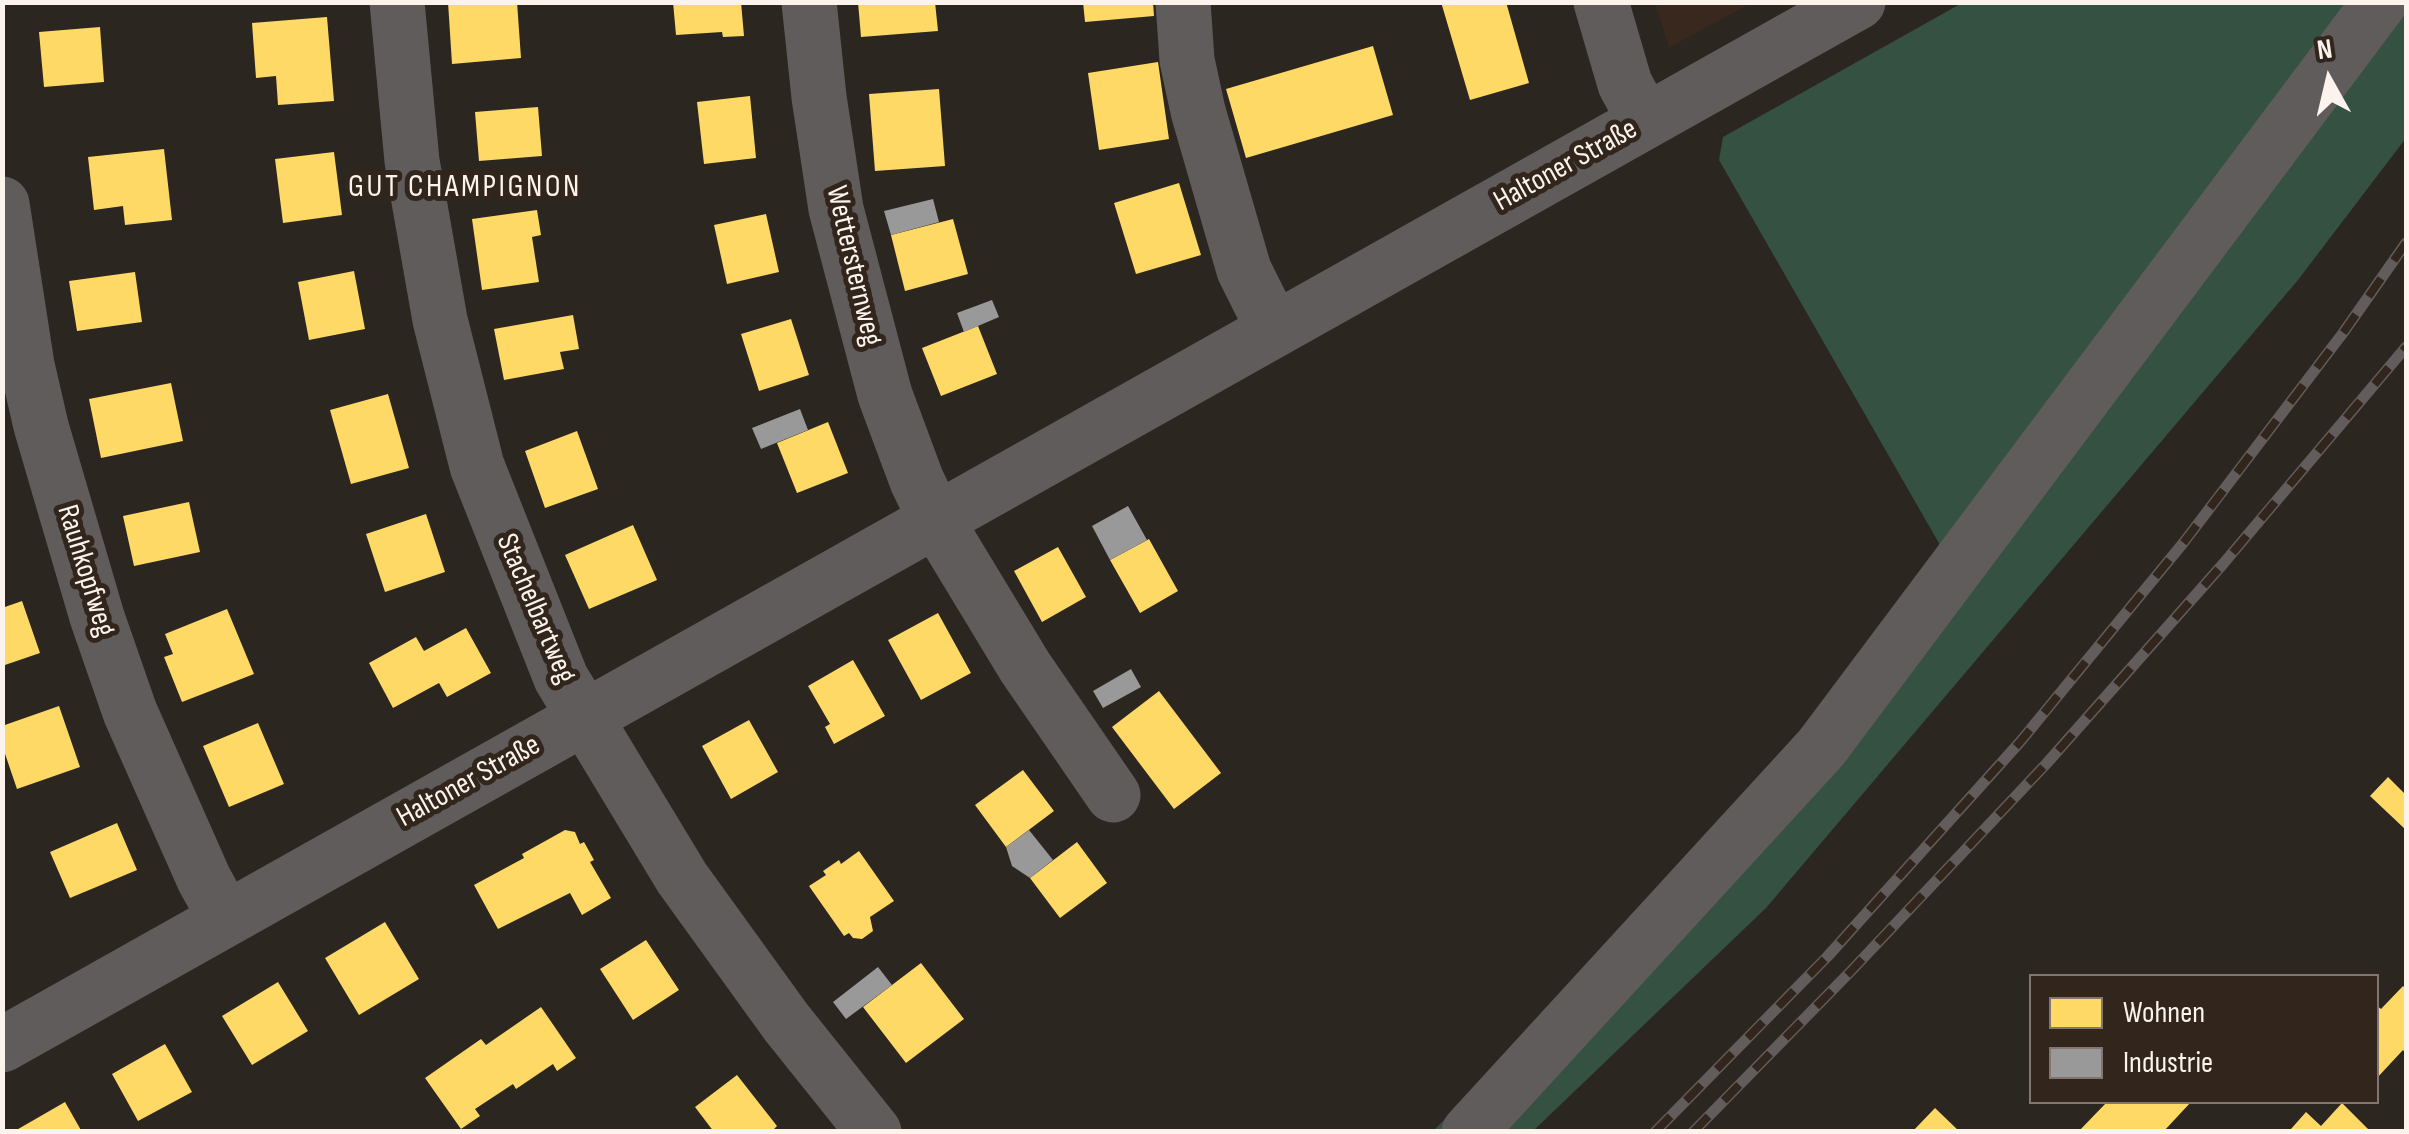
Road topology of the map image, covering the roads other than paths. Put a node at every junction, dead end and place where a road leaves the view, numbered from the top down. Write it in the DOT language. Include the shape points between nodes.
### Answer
graph roads {
  1 [pos="397,2"];
  2 [pos="809,2"];
  3 [pos="1183,2"];
  4 [pos="1601,2"];
  5 [pos="1858,2"];
  6 [pos="2380,2"];
  7 [pos="1645,121"];
  8 [pos="2,204"];
  9 [pos="1274,330"];
  10 [pos="936,520"];
  11 [pos="584,718"];
  12 [pos="1113,795"];
  13 [pos="226,919"];
  14 [pos="2,1045"];
  15 [pos="874,1132"];
  16 [pos="1469,1132"];
  1 -- 11 [label="street, Stachelbartweg" via="418,196 477,466 561,678"];
  2 -- 10 [label="street, Wettersternweg" via="836,209 862,319"];
  3 -- 9 [label="street" via="1198,111 1244,270"];
  4 -- 7 [label="street" via="1625,84"];
  5 -- 7 [label="street, Haltoner Straße"];
  6 -- 16 [label="street" via="1821,748"];
  7 -- 9 [label="street, Haltoner Straße"];
  8 -- 13 [label="street, Rauhkopfweg" via="41,426 97,616 130,712"];
  9 -- 10 [label="street, Haltoner Straße"];
  10 -- 11 [label="street, Haltoner Straße"];
  10 -- 12 [label="street" via="1024,667"];
  11 -- 13 [label="street, Haltoner Straße"];
  11 -- 15 [label="street, Stachelbartweg" via="682,878"];
  13 -- 14 [label="street, Haltoner Straße"];
}
